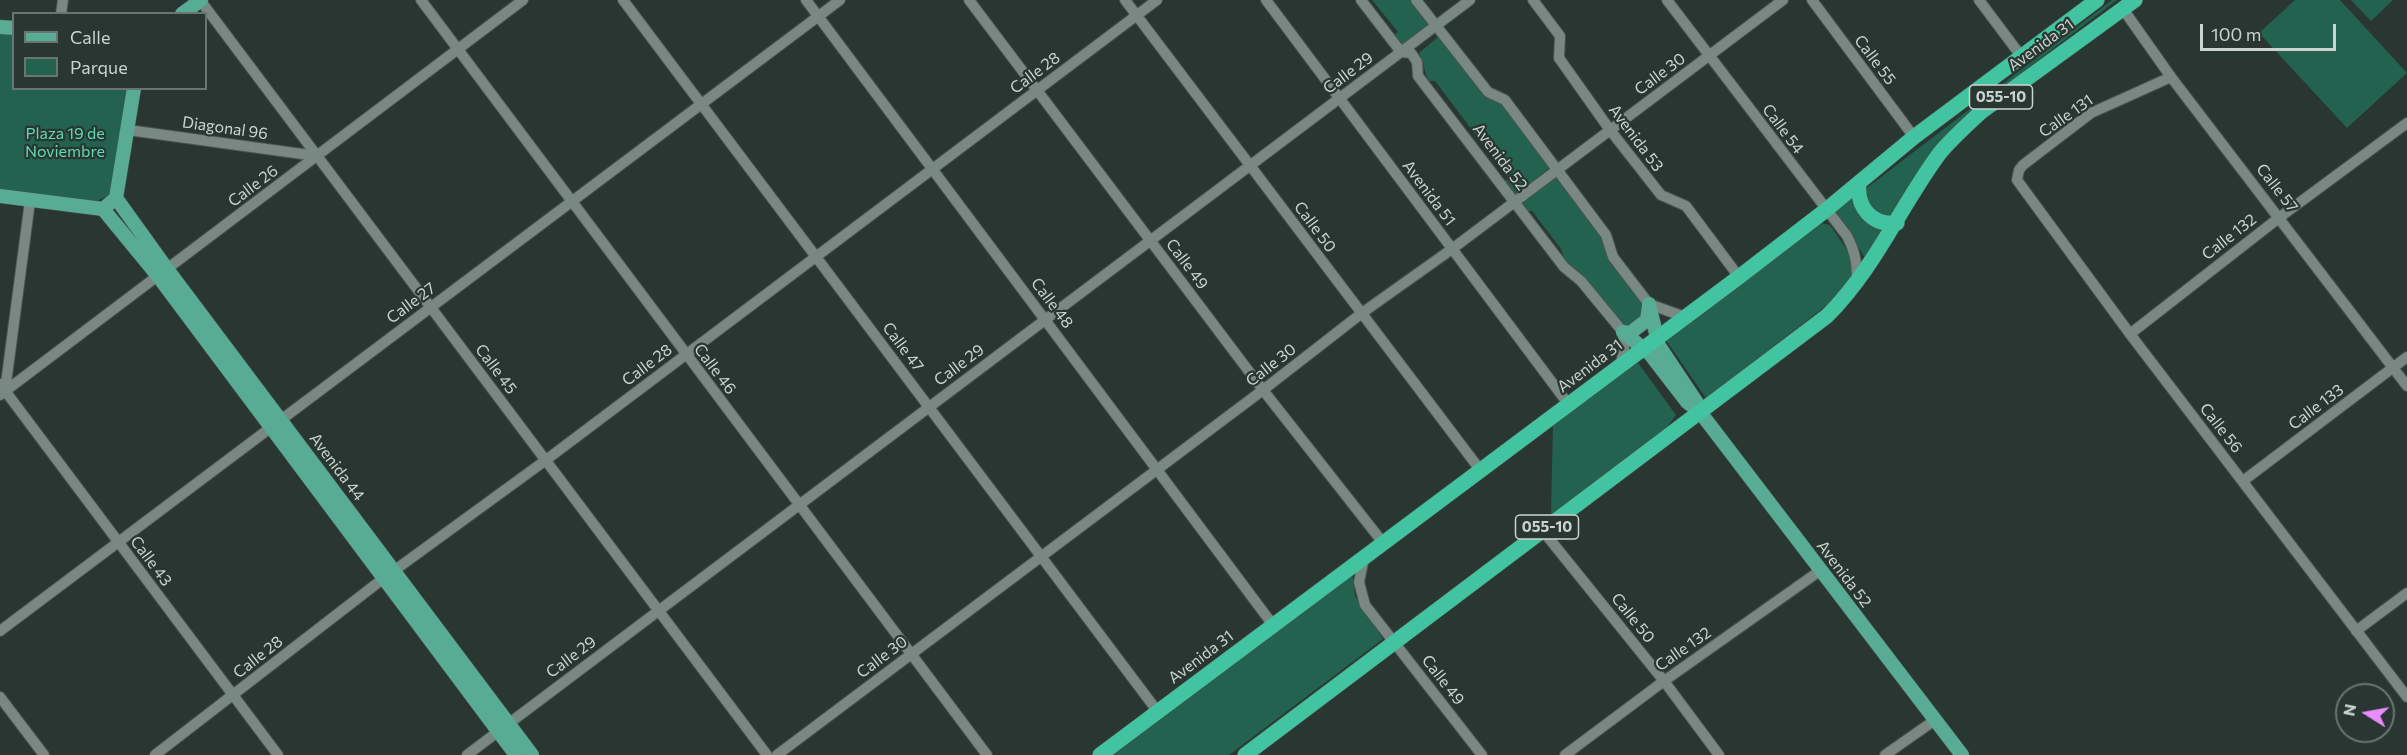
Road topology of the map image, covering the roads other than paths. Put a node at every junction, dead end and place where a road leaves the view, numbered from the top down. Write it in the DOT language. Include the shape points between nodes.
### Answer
graph roads {
  1 [pos="421,0"];
  2 [pos="523,0"];
  3 [pos="623,0"];
  4 [pos="806,0"];
  5 [pos="840,0"];
  6 [pos="969,0"];
  7 [pos="1125,0"];
  8 [pos="1157,0"];
  9 [pos="1266,0"];
  10 [pos="1361,0"];
  11 [pos="1416,0"];
  12 [pos="1470,0"];
  13 [pos="1533,0"];
  14 [pos="1667,0"];
  15 [pos="1783,0"];
  16 [pos="1812,0"];
  17 [pos="1979,0"];
  18 [pos="2097,0"];
  19 [pos="203,1"];
  20 [pos="2129,4"];
  21 [pos="185,12"];
  22 [pos="1137,15"];
  23 [pos="818,17"];
  24 [pos="1435,26"];
  25 [pos="458,50"];
  26 [pos="1401,52"];
  27 [pos="1709,56"];
  28 [pos="2021,56"];
  29 [pos="2171,77"];
  30 [pos="134,90"];
  31 [pos="1036,90"];
  32 [pos="1339,98"];
  33 [pos="701,104"];
  34 [pos="2407,123"];
  35 [pos="128,130"];
  36 [pos="1610,130"];
  37 [pos="1914,137"];
  38 [pos="317,156"];
  39 [pos="1249,165"];
  40 [pos="932,169"];
  41 [pos="1557,170"];
  42 [pos="2018,174"];
  43 [pos="1859,183"];
  44 [pos="0,196"];
  45 [pos="116,198"];
  46 [pos="30,201"];
  47 [pos="572,202"];
  48 [pos="1513,203"];
  49 [pos="103,209"];
  50 [pos="1826,210"];
  51 [pos="2280,217"];
  52 [pos="1897,223"];
  53 [pos="1150,240"];
  54 [pos="1452,249"];
  55 [pos="816,256"];
  56 [pos="162,273"];
  57 [pos="1739,277"];
  58 [pos="1857,283"];
  59 [pos="1649,304"];
  60 [pos="431,307"];
  61 [pos="1362,314"];
  62 [pos="1685,318"];
  63 [pos="1045,319"];
  64 [pos="1623,332"];
  65 [pos="2130,334"];
  66 [pos="1656,339"];
  67 [pos="1643,349"];
  68 [pos="686,355"];
  69 [pos="2407,357"];
  70 [pos="1620,367"];
  71 [pos="2393,368"];
  72 [pos="2407,386"];
  73 [pos="2,390"];
  74 [pos="1263,390"];
  75 [pos="1569,405"];
  76 [pos="929,406"];
  77 [pos="1700,412"];
  78 [pos="275,424"];
  79 [pos="546,460"];
  80 [pos="1157,470"];
  81 [pos="1481,471"];
  82 [pos="2243,481"];
  83 [pos="798,505"];
  84 [pos="1543,531"];
  85 [pos="118,542"];
  86 [pos="1384,544"];
  87 [pos="1042,556"];
  88 [pos="1364,558"];
  89 [pos="1821,570"];
  90 [pos="389,574"];
  91 [pos="2407,593"];
  92 [pos="658,610"];
  93 [pos="1274,625"];
  94 [pos="0,631"];
  95 [pos="2356,631"];
  96 [pos="1394,642"];
  97 [pos="910,655"];
  98 [pos="1664,681"];
  99 [pos="233,696"];
  100 [pos="0,697"];
  101 [pos="2407,697"];
  102 [pos="1158,712"];
  103 [pos="1935,720"];
  104 [pos="503,727"];
  105 [pos="44,755"];
  106 [pos="155,755"];
  107 [pos="278,755"];
  108 [pos="467,755"];
  109 [pos="516,755"];
  110 [pos="532,755"];
  111 [pos="767,755"];
  112 [pos="777,755"];
  113 [pos="987,755"];
  114 [pos="1100,755"];
  115 [pos="1245,755"];
  116 [pos="1482,755"];
  117 [pos="1565,755"];
  118 [pos="1719,755"];
  119 [pos="1885,755"];
  120 [pos="1962,755"];
  1 -- 25 [label="street, Calle 46"];
  2 -- 25 [label="street, Calle 26"];
  3 -- 33 [label="street, Calle 47"];
  4 -- 23 [label="street, Calle 48"];
  5 -- 23 [label="street, Calle 27"];
  6 -- 31 [label="street, Calle 49"];
  7 -- 22 [label="street, Calle 50"];
  8 -- 22 [label="street, Calle 28"];
  9 -- 32 [label="street, Avenida 51"];
  10 -- 26 [label="street, Avenida 52"];
  11 -- 24 [label="street, Avenida 52"];
  12 -- 24 [label="street, Calle 29"];
  13 -- 36 [label="street, Avenida 53" via="1560,36 1559,58"];
  14 -- 27 [label="street, Calle 54"];
  15 -- 27 [label="street, Calle 30"];
  16 -- 37 [label="street, Calle 55"];
  17 -- 28 [label="street"];
  18 -- 28 [label="highway, Avenida 31 / 055-10"];
  19 -- 21 [label="main road"];
  19 -- 38 [label="street, Calle 45"];
  20 -- 29 [label="street, Calle 57"];
  20 -- 52 [label="highway, Avenida 31 / 055-10" via="1981,112 1941,152"];
  22 -- 31 [label="street, Calle 28"];
  22 -- 39 [label="street, Calle 50"];
  23 -- 33 [label="street, Calle 27"];
  23 -- 40 [label="street, Calle 48"];
  24 -- 26 [label="street, Calle 29"];
  24 -- 41 [label="street, Avenida 52" via="1488,92 1504,100"];
  25 -- 38 [label="street, Calle 26"];
  25 -- 47 [label="street, Calle 46"];
  26 -- 32 [label="street, Calle 29"];
  26 -- 48 [label="street, Avenida 52" via="1411,53 1417,62 1418,76"];
  27 -- 36 [label="street, Calle 30"];
  27 -- 50 [label="street, Calle 54"];
  28 -- 37 [label="highway, Avenida 31 / 055-10"];
  29 -- 42 [label="street, Calle 131" via="2091,113 2023,165"];
  29 -- 51 [label="street, Calle 57"];
  30 -- 35 [label="main road"];
  31 -- 40 [label="street, Calle 28"];
  31 -- 53 [label="street, Calle 49"];
  32 -- 39 [label="street, Calle 29"];
  32 -- 54 [label="street, Avenida 51"];
  33 -- 47 [label="street, Calle 27"];
  33 -- 55 [label="street, Calle 47"];
  34 -- 51 [label="street, Calle 132"];
  35 -- 38 [label="street, Diagonal 96"];
  35 -- 45 [label="main road"];
  36 -- 41 [label="street, Calle 30"];
  36 -- 57 [label="street, Avenida 53" via="1661,195 1686,206"];
  37 -- 43 [label="highway, Avenida 31 / 055-10"];
  38 -- 56 [label="street, Calle 26"];
  38 -- 60 [label="street, Calle 45"];
  39 -- 53 [label="street, Calle 29"];
  39 -- 61 [label="street, Calle 50"];
  40 -- 55 [label="street, Calle 28"];
  40 -- 63 [label="street, Calle 48"];
  41 -- 48 [label="street, Calle 30"];
  41 -- 59 [label="street, Avenida 52" via="1606,235 1613,257"];
  42 -- 65 [label="street, Calle 56" via="2020,187"];
  43 -- 50 [label="highway, Avenida 31 / 055-10"];
  43 -- 52 [label="highway" via="1859,200 1868,215 1882,222"];
  44 -- 46 [label="main road"];
  45 -- 49 [label="main road"];
  45 -- 56 [label="main road, Avenida 44"];
  46 -- 49 [label="main road"];
  46 -- 73 [label="street"];
  47 -- 60 [label="street, Calle 27"];
  47 -- 68 [label="street, Calle 46"];
  48 -- 54 [label="street, Calle 30"];
  48 -- 64 [label="street, Avenida 52"];
  49 -- 56 [label="main road, Avenida 44"];
  50 -- 57 [label="highway, Avenida 31 / 055-10"];
  50 -- 58 [label="street, Calle 54" via="1854,249"];
  51 -- 65 [label="street, Calle 132"];
  51 -- 71 [label="street, Calle 57"];
  52 -- 58 [label="highway, Avenida 31 / 055-10"];
  53 -- 63 [label="street, Calle 29"];
  53 -- 74 [label="street, Calle 49"];
  54 -- 61 [label="street, Calle 30"];
  54 -- 75 [label="street, Avenida 51"];
  55 -- 68 [label="street, Calle 28"];
  55 -- 76 [label="street, Calle 47"];
  56 -- 73 [label="street, Calle 26"];
  56 -- 78 [label="main road, Avenida 44"];
  57 -- 62 [label="highway, Avenida 31 / 055-10"];
  58 -- 77 [label="highway, Avenida 31 / 055-10" via="1827,316"];
  59 -- 62 [label="street"];
  59 -- 64 [label="main road" via="1647,320 1630,333"];
  59 -- 66 [label="main road, Avenida 52"];
  60 -- 78 [label="street, Calle 27"];
  60 -- 79 [label="street, Calle 45"];
  61 -- 74 [label="street, Calle 30"];
  61 -- 81 [label="street, Calle 50"];
  62 -- 66 [label="highway, Avenida 31 / 055-10"];
  63 -- 76 [label="street, Calle 29"];
  63 -- 80 [label="street, Calle 48"];
  64 -- 67 [label="main road, Avenida 52"];
  64 -- 70 [label="street"];
  65 -- 82 [label="street, Calle 56"];
  66 -- 67 [label="highway, Avenida 31 / 055-10"];
  66 -- 77 [label="main road, Avenida 52" via="1695,397"];
  67 -- 70 [label="highway, Avenida 31 / 055-10"];
  67 -- 77 [label="main road, Avenida 52"];
  68 -- 79 [label="street, Calle 28"];
  68 -- 83 [label="street, Calle 46"];
  69 -- 71 [label="street, Calle 133"];
  70 -- 75 [label="highway, Avenida 31 / 055-10"];
  71 -- 72 [label="street, Calle 57"];
  71 -- 82 [label="street, Calle 133"];
  73 -- 85 [label="street, Calle 43"];
  74 -- 80 [label="street, Calle 30"];
  74 -- 86 [label="street, Calle 49"];
  75 -- 81 [label="highway, Avenida 31 / 055-10"];
  76 -- 83 [label="street, Calle 29"];
  76 -- 87 [label="street, Calle 47"];
  77 -- 84 [label="highway, Avenida 31 / 055-10"];
  77 -- 89 [label="main road, Avenida 52"];
  78 -- 85 [label="street, Calle 27"];
  78 -- 90 [label="main road, Avenida 44"];
  79 -- 90 [label="street, Calle 28"];
  79 -- 92 [label="street, Calle 45"];
  80 -- 87 [label="street, Calle 30"];
  80 -- 93 [label="street, Calle 48"];
  81 -- 86 [label="highway, Avenida 31 / 055-10"];
  82 -- 95 [label="street, Calle 56"];
  83 -- 92 [label="street, Calle 29"];
  83 -- 97 [label="street, Calle 46"];
  84 -- 96 [label="highway, Avenida 31 / 055-10"];
  84 -- 98 [label="street, Calle 50"];
  85 -- 94 [label="street, Calle 27"];
  85 -- 99 [label="street, Calle 43"];
  86 -- 88 [label="highway, Avenida 31 / 055-10"];
  87 -- 97 [label="street, Calle 30"];
  87 -- 102 [label="street, Calle 47"];
  88 -- 93 [label="highway, Avenida 31 / 055-10"];
  88 -- 96 [label="street, Calle 49" via="1359,582 1365,605"];
  89 -- 98 [label="street, Calle 132"];
  89 -- 103 [label="main road, Avenida 52"];
  90 -- 99 [label="street, Calle 28"];
  90 -- 104 [label="main road, Avenida 44"];
  91 -- 95 [label="street"];
  92 -- 104 [label="street, Calle 29"];
  92 -- 111 [label="street, Calle 45"];
  93 -- 102 [label="highway, Avenida 31 / 055-10"];
  95 -- 101 [label="street, Calle 56"];
  96 -- 115 [label="highway, Avenida 31 / 055-10"];
  96 -- 116 [label="street, Calle 49"];
  97 -- 112 [label="street, Calle 30"];
  97 -- 113 [label="street, Calle 46"];
  98 -- 117 [label="street, Calle 132"];
  98 -- 118 [label="street, Calle 50"];
  99 -- 106 [label="street, Calle 28"];
  99 -- 107 [label="street, Calle 43"];
  100 -- 105 [label="street"];
  102 -- 114 [label="highway, Avenida 31 / 055-10"];
  103 -- 119 [label="street"];
  103 -- 120 [label="main road, Avenida 52"];
  104 -- 108 [label="street, Calle 29"];
  104 -- 109 [label="main road, Avenida 44"];
  104 -- 110 [label="main road, Avenida 44"];
}
